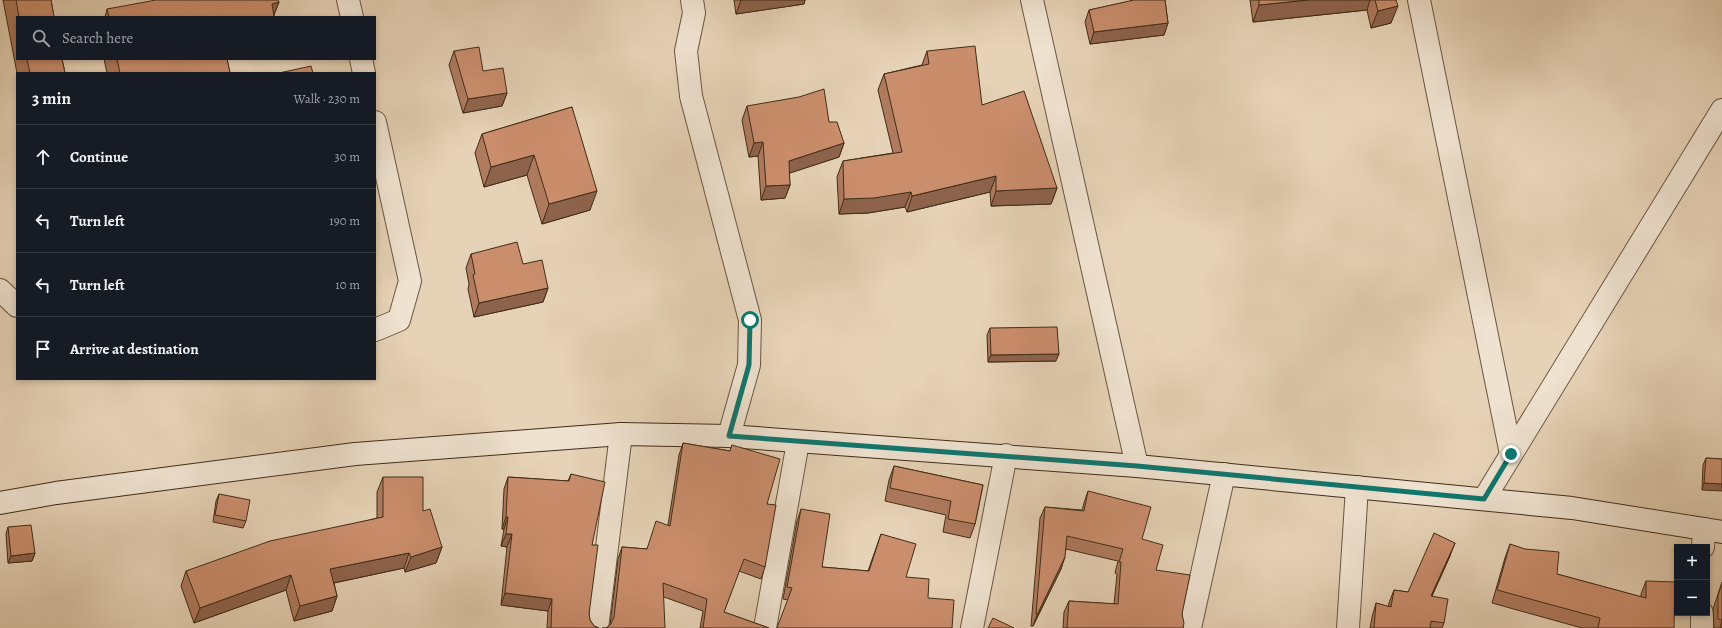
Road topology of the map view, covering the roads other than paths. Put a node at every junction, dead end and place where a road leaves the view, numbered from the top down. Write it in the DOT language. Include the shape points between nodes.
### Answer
graph roads {
  1 [pos="348,0"];
  2 [pos="1032,0"];
  3 [pos="1418,0"];
  4 [pos="698,4"];
  5 [pos="352,16"];
  6 [pos="361,60"];
  7 [pos="364,72"];
  8 [pos="1722,110"];
  9 [pos="376,127"];
  10 [pos="0,290"];
  11 [pos="16,305"];
  12 [pos="376,330"];
  13 [pos="621,434"];
  14 [pos="729,436"];
  15 [pos="798,442"];
  16 [pos="1511,454"];
  17 [pos="1006,456"];
  18 [pos="1137,466"];
  19 [pos="1224,474"];
  20 [pos="1357,487"];
  21 [pos="1484,499"];
  22 [pos="0,504"];
  23 [pos="1710,536"];
  24 [pos="1702,616"];
  25 [pos="597,628"];
  26 [pos="765,628"];
  27 [pos="972,628"];
  28 [pos="1190,628"];
  29 [pos="1348,628"];
  30 [pos="1702,628"];
  1 -- 5 [label="street"];
  2 -- 18 [label="street"];
  3 -- 16 [label="street"];
  4 -- 14 [label="street" via="686,51 691,96 750,320 749,365"];
  6 -- 7 [label="street"];
  8 -- 16 [label="street"];
  9 -- 12 [label="street" via="410,281 399,320"];
  10 -- 11 [label="street"];
  13 -- 14 [label="street"];
  13 -- 22 [label="street" via="355,454 56,493"];
  13 -- 25 [label="street"];
  14 -- 15 [label="street"];
  15 -- 17 [label="street"];
  15 -- 26 [label="street"];
  16 -- 21 [label="street"];
  17 -- 18 [label="street"];
  17 -- 27 [label="street"];
  18 -- 19 [label="street"];
  19 -- 20 [label="street"];
  19 -- 28 [label="street"];
  20 -- 21 [label="street"];
  20 -- 29 [label="street"];
  21 -- 23 [label="street" via="1572,508"];
  24 -- 30 [label="street"];
}
